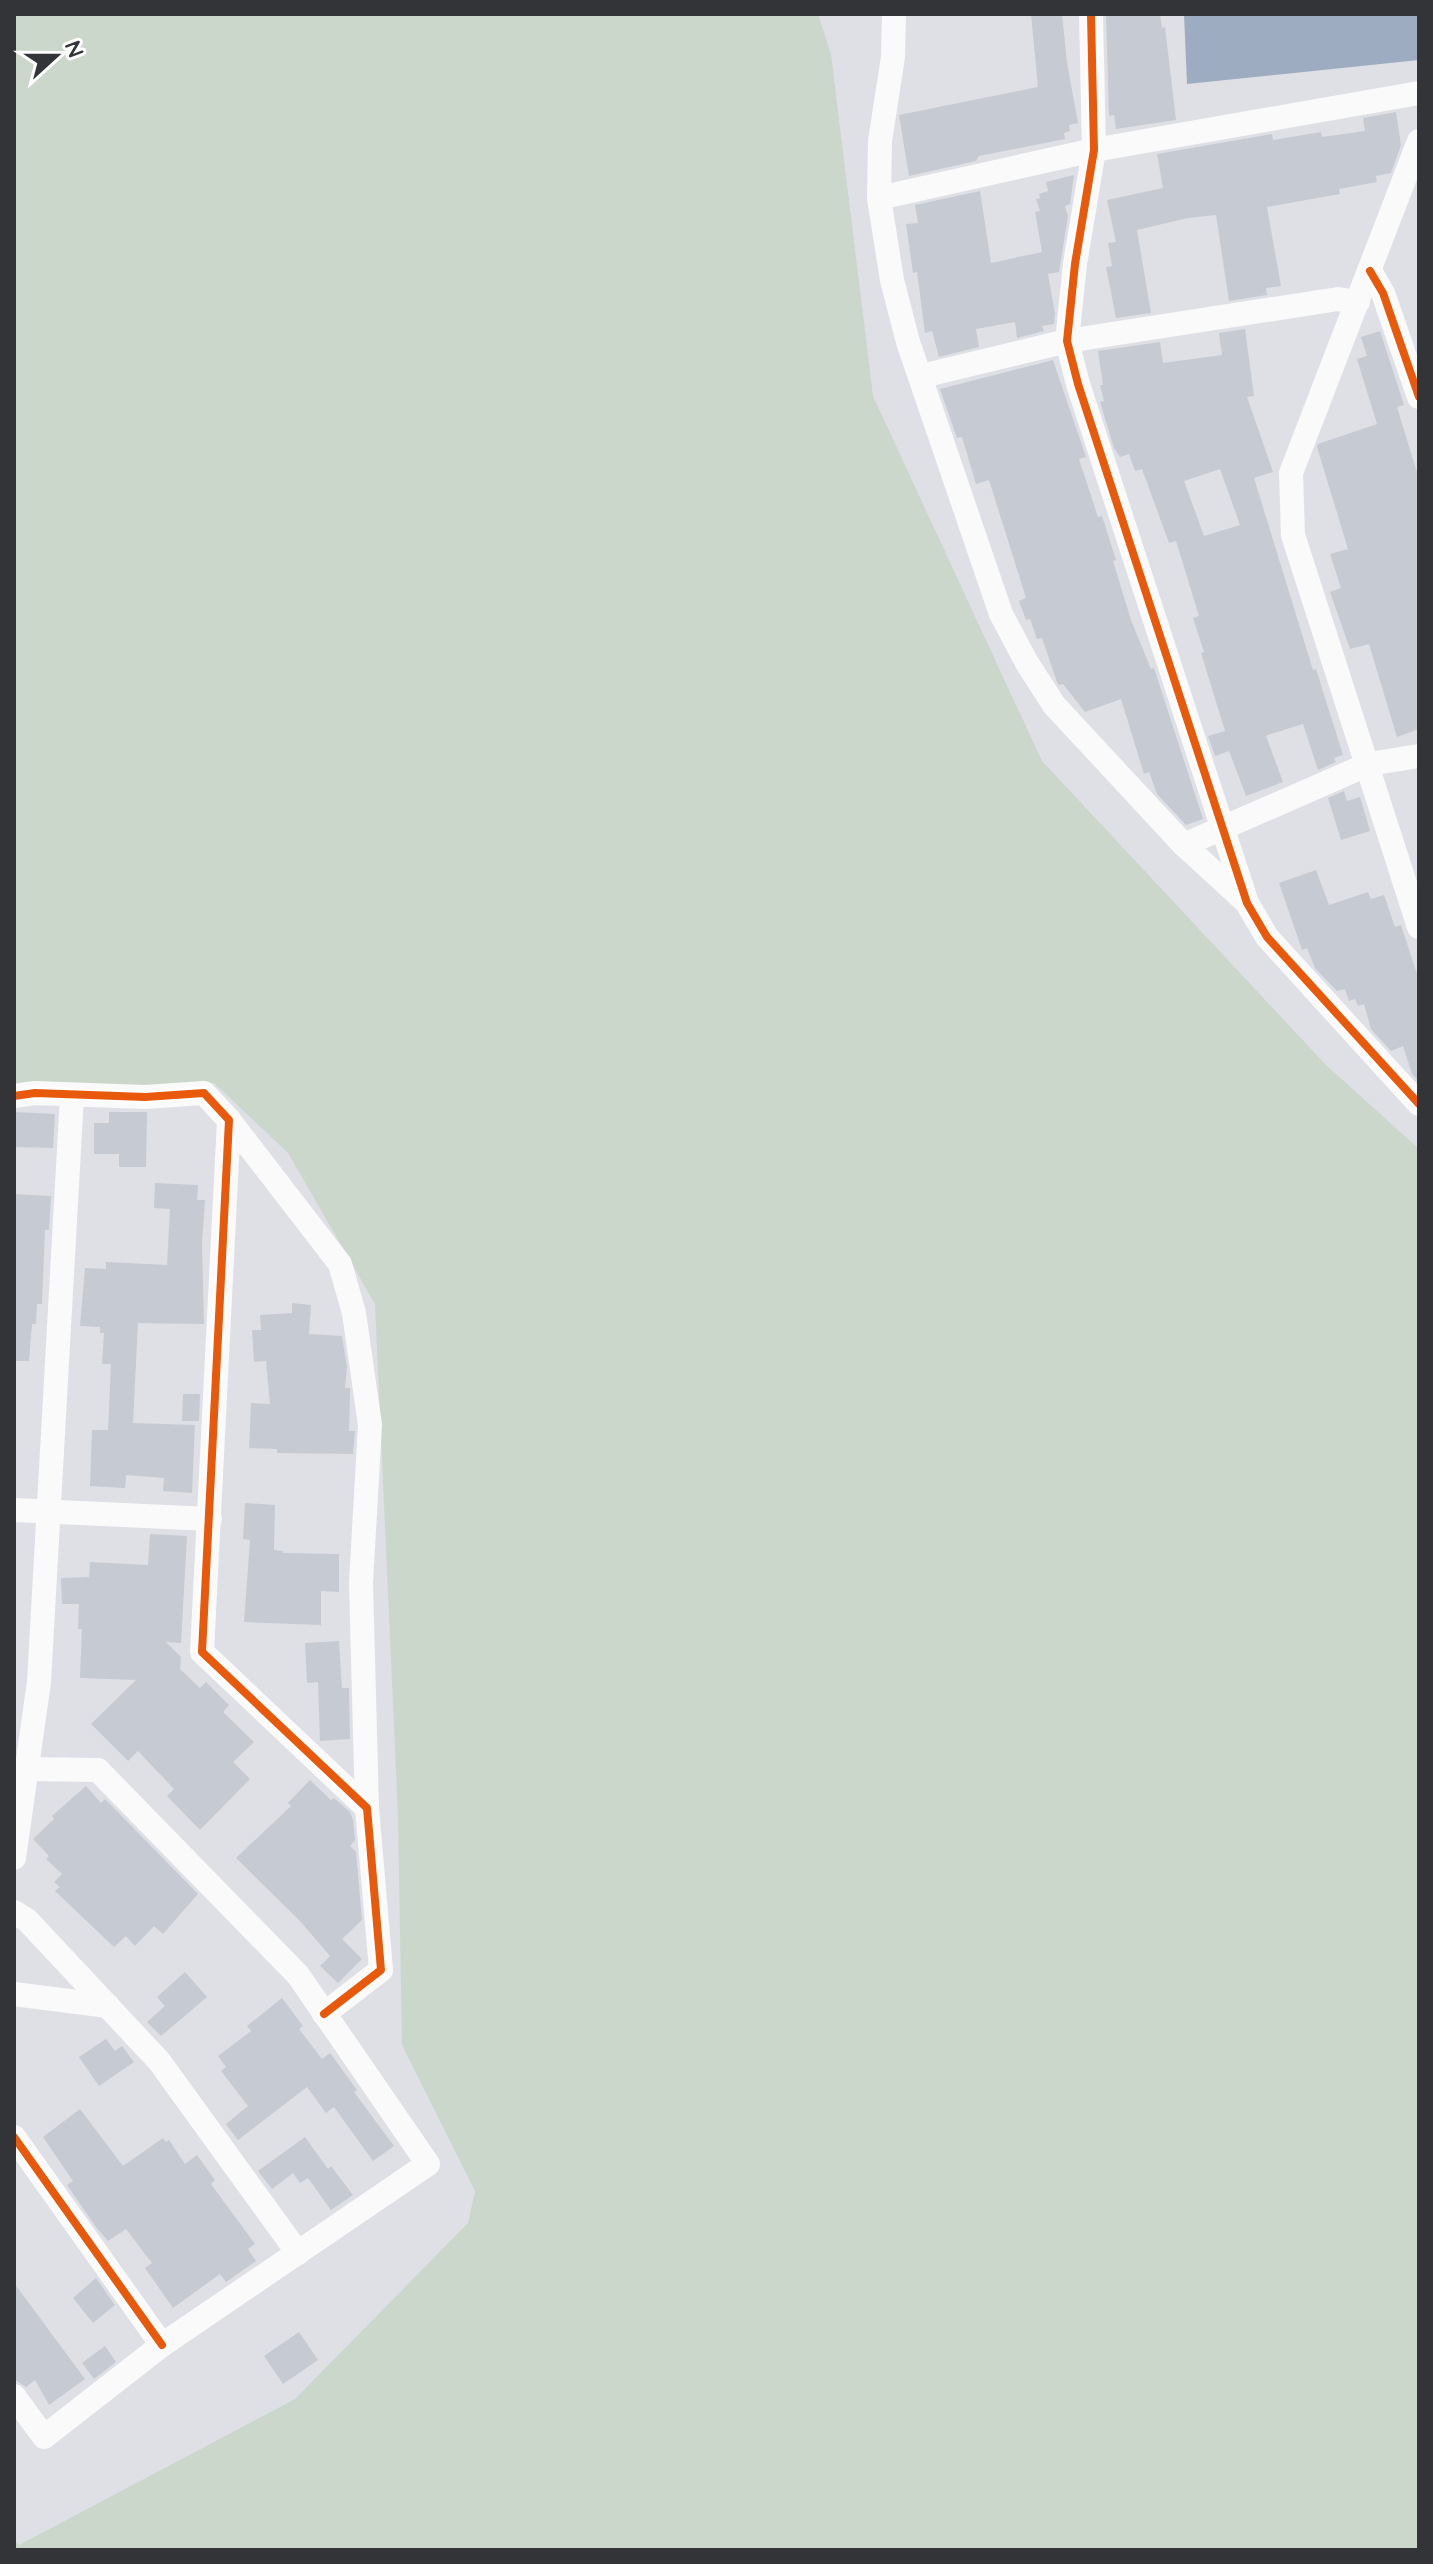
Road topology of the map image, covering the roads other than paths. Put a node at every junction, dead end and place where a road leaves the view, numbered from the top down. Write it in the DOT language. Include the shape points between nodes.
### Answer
graph roads {
  1 [pos="894,14"];
  2 [pos="1091,14"];
  3 [pos="1419,93"];
  4 [pos="1419,141"];
  5 [pos="1094,150"];
  6 [pos="879,198"];
  7 [pos="1370,271"];
  8 [pos="1358,302"];
  9 [pos="1067,341"];
  10 [pos="922,376"];
  11 [pos="1418,389"];
  12 [pos="1419,756"];
  13 [pos="1369,764"];
  14 [pos="1222,829"];
  15 [pos="1184,845"];
  16 [pos="1247,903"];
  17 [pos="1419,927"];
  18 [pos="14,1096"];
  19 [pos="72,1096"];
  20 [pos="1419,1104"];
  21 [pos="229,1120"];
  22 [pos="14,1510"];
  23 [pos="51,1510"];
  24 [pos="210,1519"];
  25 [pos="26,1769"];
  26 [pos="367,1808"];
  27 [pos="14,1858"];
  28 [pos="14,1912"];
  29 [pos="14,1994"];
  30 [pos="108,2006"];
  31 [pos="324,2014"];
  32 [pos="14,2137"];
  33 [pos="298,2253"];
  34 [pos="162,2345"];
  35 [pos="14,2396"];
  1 -- 6 [label="street"];
  2 -- 5 [label="street"];
  3 -- 5 [label="street"];
  4 -- 7 [label="street"];
  5 -- 6 [label="street"];
  5 -- 9 [label="street"];
  6 -- 10 [label="street" via="892,280"];
  7 -- 8 [label="street"];
  7 -- 11 [label="street"];
  8 -- 9 [label="street" via="1338,299"];
  8 -- 13 [label="street" via="1291,473 1293,535"];
  9 -- 10 [label="street"];
  9 -- 14 [label="street"];
  10 -- 15 [label="street" via="1001,614 1027,663 1054,705"];
  12 -- 13 [label="street"];
  13 -- 14 [label="street"];
  13 -- 17 [label="street"];
  14 -- 15 [label="street"];
  14 -- 16 [label="street"];
  15 -- 16 [label="street"];
  16 -- 20 [label="street" via="1267,937"];
  18 -- 19 [label="street"];
  19 -- 21 [label="street" via="204,1093"];
  19 -- 23 [label="street"];
  21 -- 24 [label="street"];
  21 -- 26 [label="street" via="340,1264 354,1313 370,1425 361,1583"];
  22 -- 23 [label="street"];
  23 -- 24 [label="street"];
  23 -- 25 [label="street" via="39,1682"];
  24 -- 26 [label="street" via="202,1652"];
  25 -- 27 [label="street"];
  25 -- 31 [label="street" via="98,1770 298,1975"];
  26 -- 31 [label="street" via="381,1970"];
  28 -- 30 [label="street"];
  29 -- 30 [label="street"];
  30 -- 33 [label="street" via="159,2061"];
  31 -- 33 [label="street" via="428,2164"];
  32 -- 34 [label="street"];
  33 -- 34 [label="street"];
  34 -- 35 [label="street" via="44,2437"];
}
